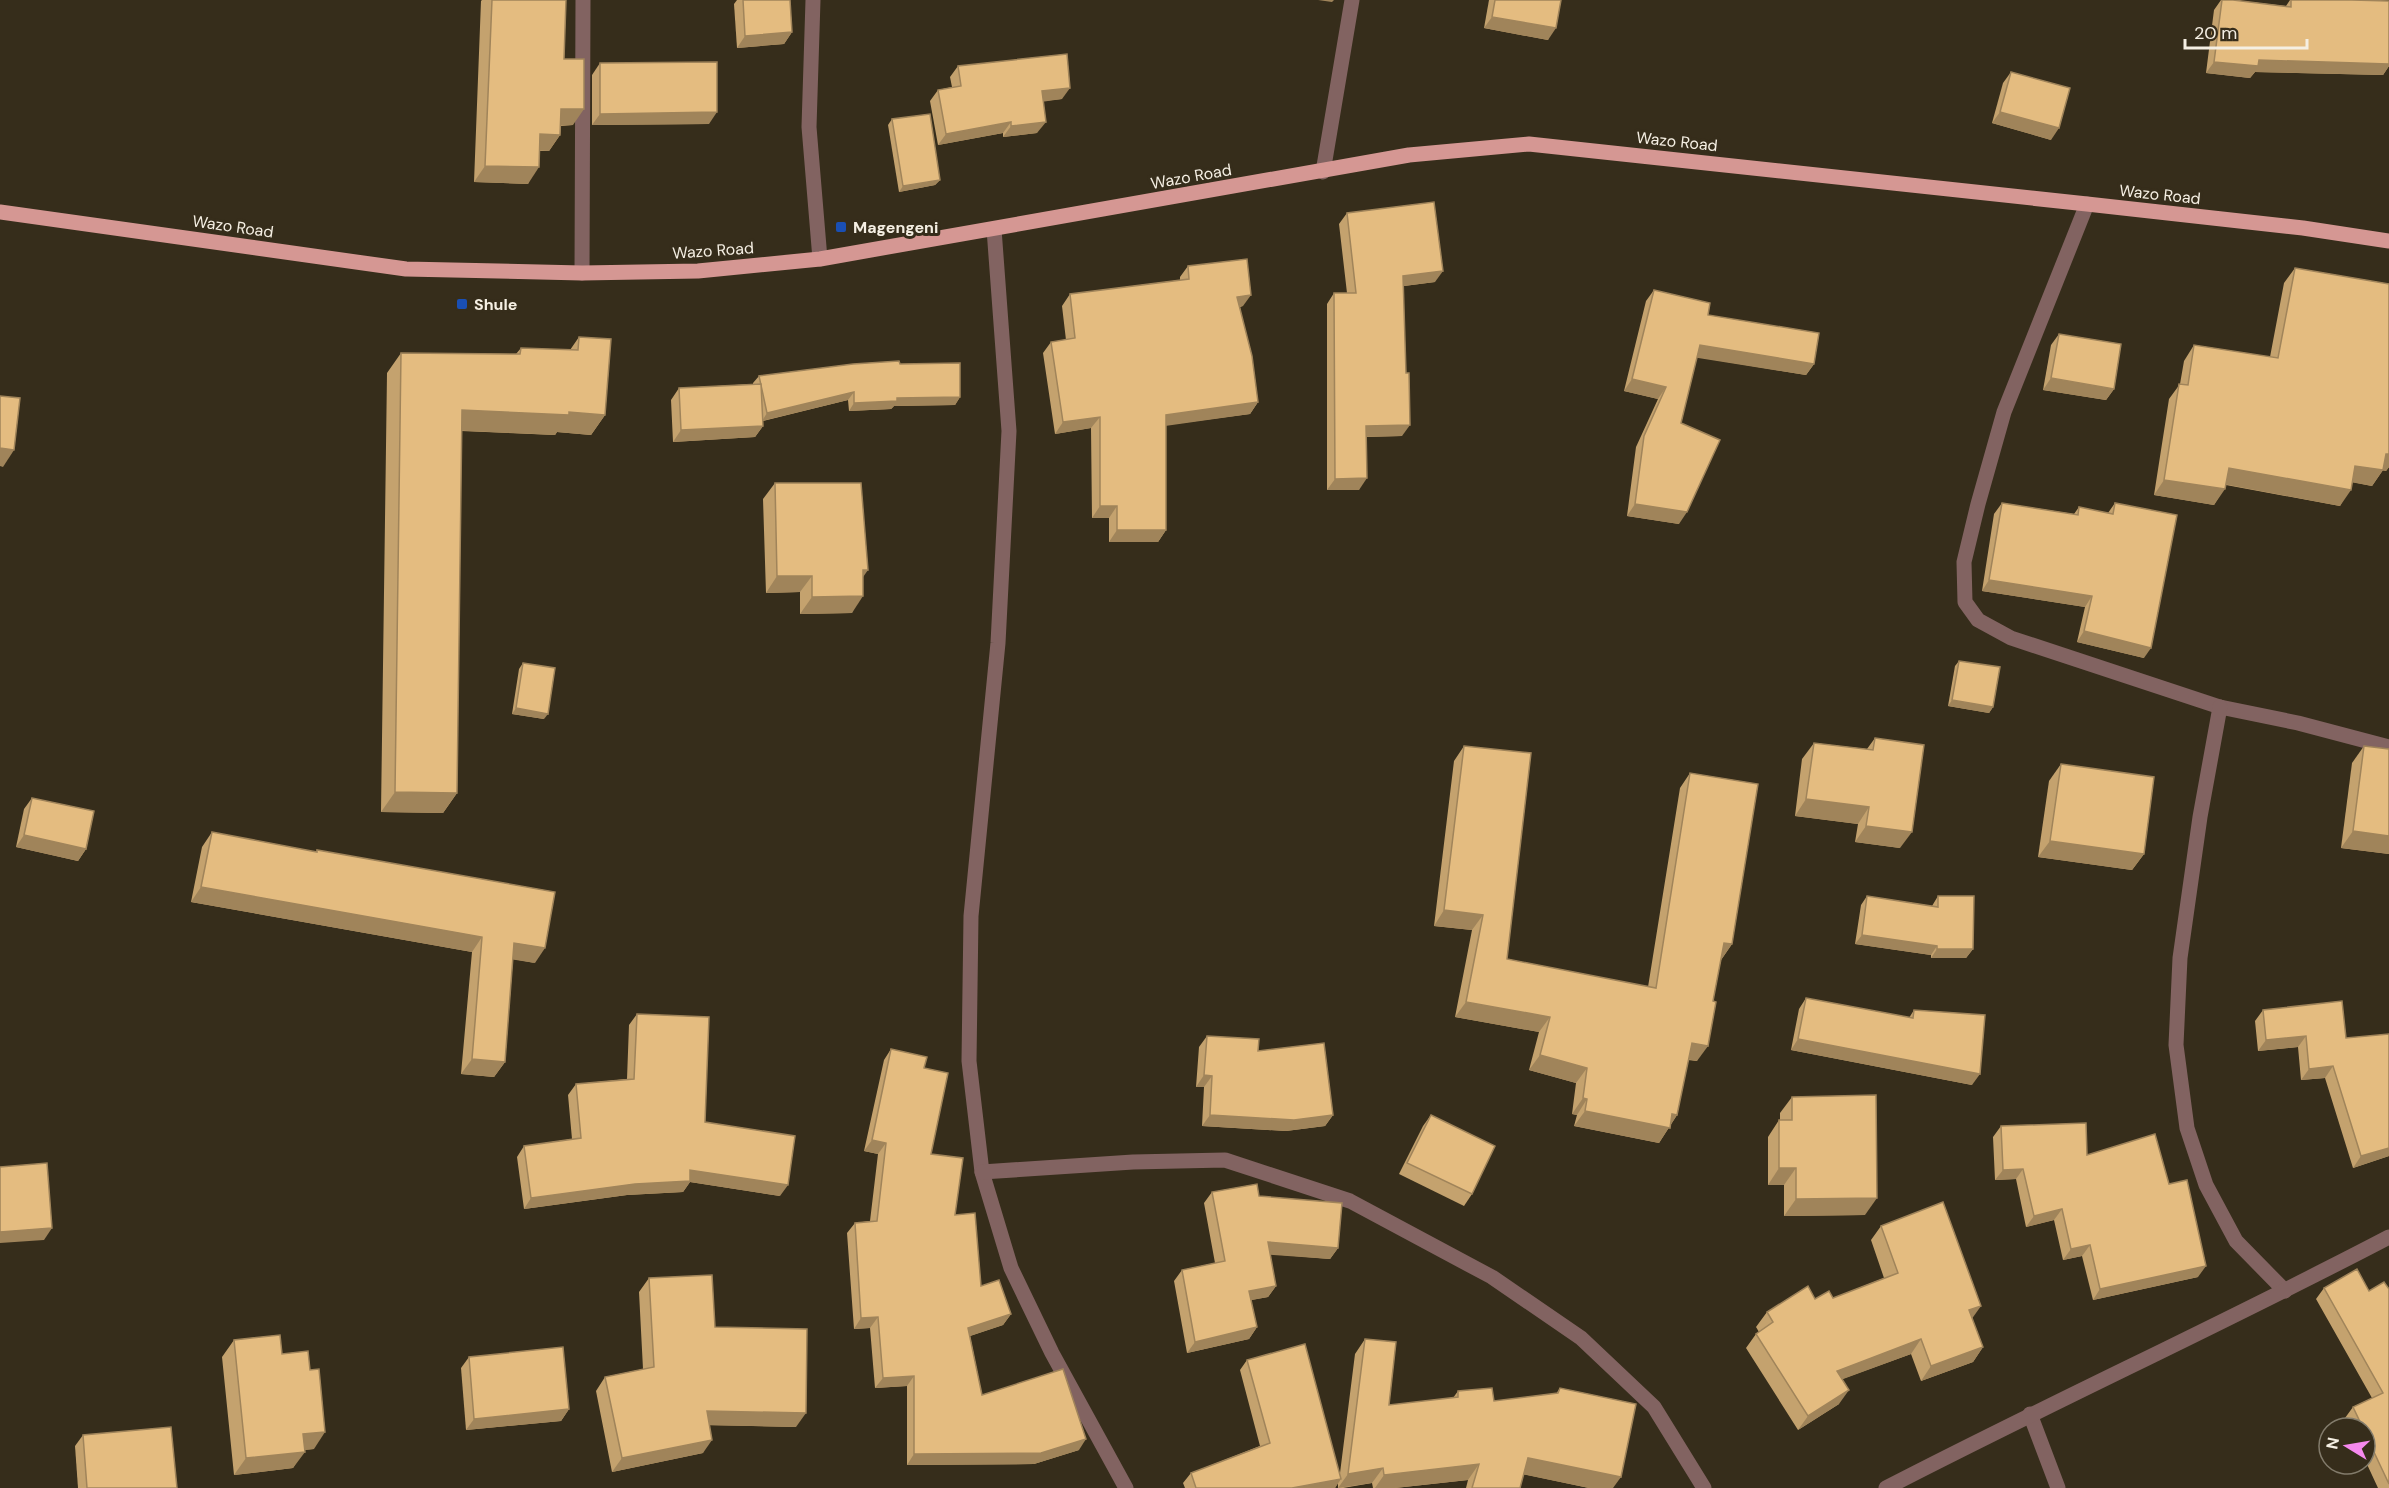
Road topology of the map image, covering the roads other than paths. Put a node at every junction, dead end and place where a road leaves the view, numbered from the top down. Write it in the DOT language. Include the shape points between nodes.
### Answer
graph roads {
  1 [pos="583,0"];
  2 [pos="813,0"];
  3 [pos="1352,0"];
  4 [pos="1323,172"];
  5 [pos="2087,204"];
  6 [pos="0,212"];
  7 [pos="994,229"];
  8 [pos="2389,241"];
  9 [pos="820,260"];
  10 [pos="582,273"];
  11 [pos="2220,707"];
  12 [pos="2389,747"];
  13 [pos="982,1172"];
  14 [pos="2389,1237"];
  15 [pos="2285,1291"];
  16 [pos="2030,1414"];
  17 [pos="1126,1488"];
  18 [pos="1704,1488"];
  19 [pos="1886,1488"];
  20 [pos="2058,1488"];
  1 -- 10 [label="street"];
  2 -- 9 [label="street" via="809,127"];
  3 -- 4 [label="street"];
  4 -- 5 [label="main road, Wazo Road" via="1409,155 1528,144"];
  4 -- 7 [label="main road, Wazo Road"];
  5 -- 8 [label="main road, Wazo Road"];
  5 -- 11 [label="street" via="2004,412 1964,562 1965,602 1978,620 2011,638"];
  6 -- 10 [label="main road, Wazo Road" via="406,269"];
  7 -- 9 [label="main road, Wazo Road"];
  7 -- 13 [label="street" via="1009,431 998,643 971,916 969,1061"];
  9 -- 10 [label="main road, Wazo Road" via="698,271"];
  11 -- 12 [label="street"];
  11 -- 15 [label="street" via="2180,958 2176,1045 2187,1128 2206,1185 2236,1241"];
  13 -- 17 [label="street" via="1011,1268 1052,1353"];
  13 -- 18 [label="street" via="1133,1162 1225,1161 1350,1201 1492,1277 1581,1338 1654,1407"];
  14 -- 15 [label="street"];
  15 -- 16 [label="street"];
  16 -- 19 [label="street"];
  16 -- 20 [label="street"];
}
